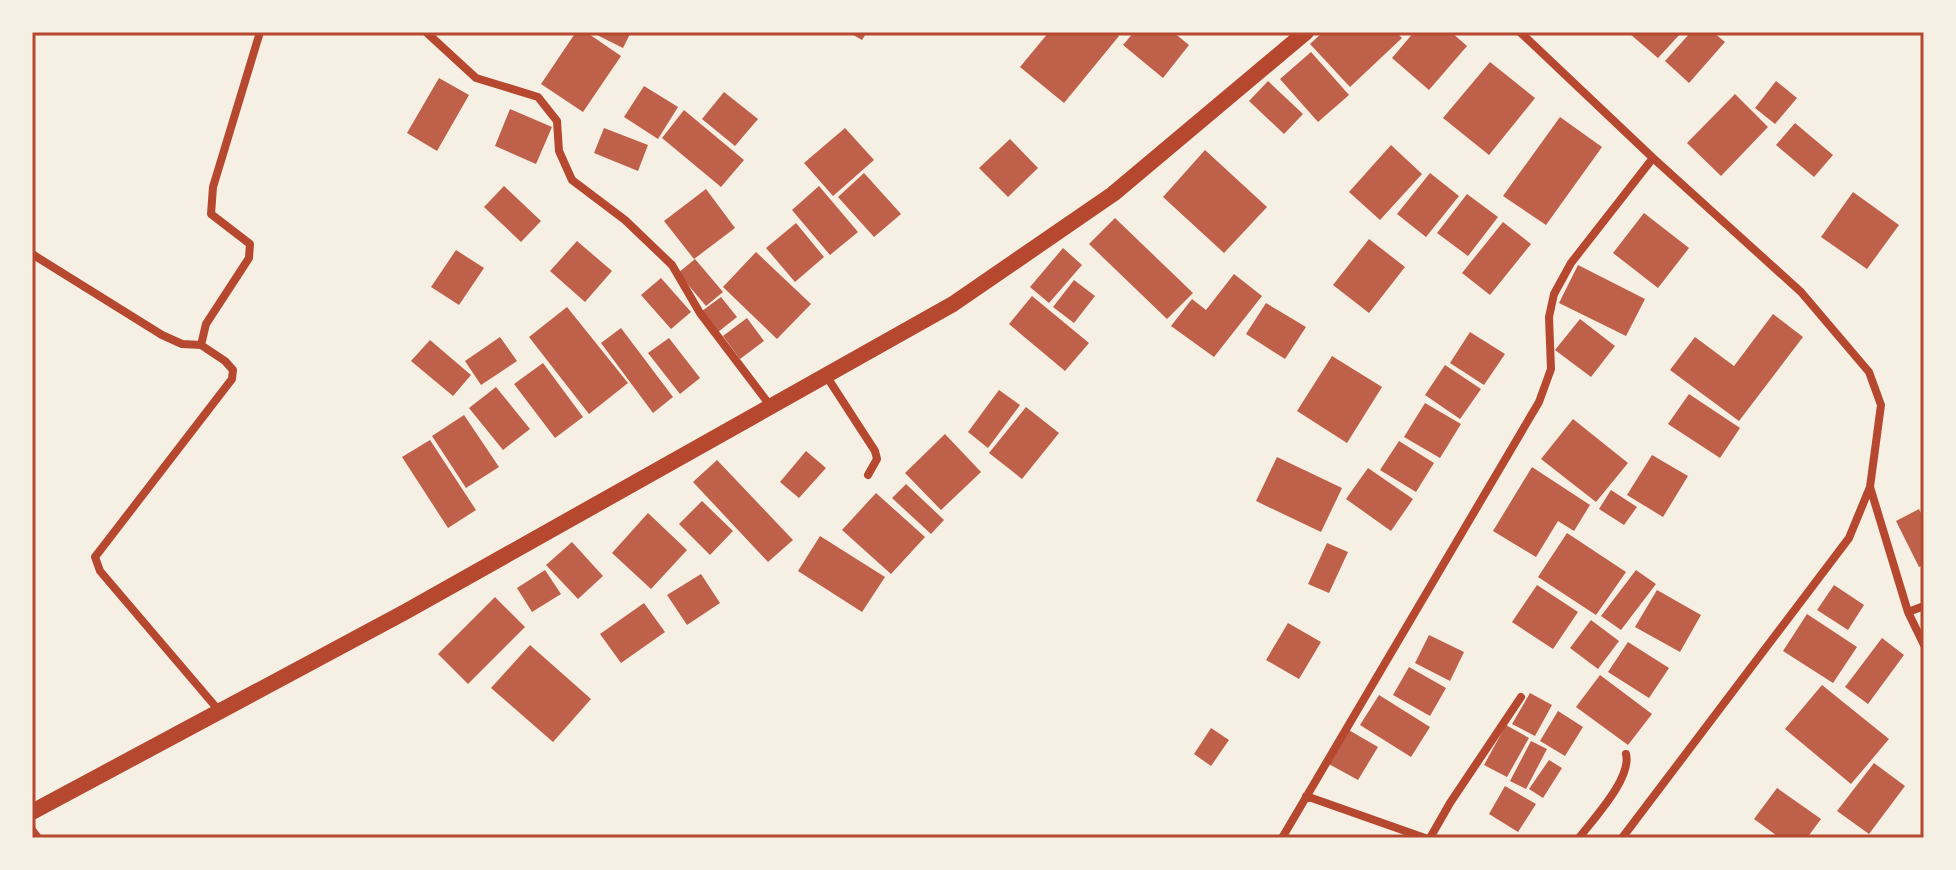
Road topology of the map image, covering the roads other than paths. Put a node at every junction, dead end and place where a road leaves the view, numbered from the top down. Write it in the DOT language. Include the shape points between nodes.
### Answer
graph roads {
  1 [pos="260,32"];
  2 [pos="426,32"];
  3 [pos="1306,32"];
  4 [pos="1520,32"];
  5 [pos="1653,158"];
  6 [pos="32,254"];
  7 [pos="201,345"];
  8 [pos="827,377"];
  9 [pos="772,408"];
  10 [pos="868,475"];
  11 [pos="1870,487"];
  12 [pos="1924,606"];
  13 [pos="1908,612"];
  14 [pos="1924,645"];
  15 [pos="1521,697"];
  16 [pos="221,713"];
  17 [pos="1626,754"];
  18 [pos="1306,796"];
  19 [pos="32,812"];
  20 [pos="32,830"];
  21 [pos="38,838"];
  22 [pos="1282,838"];
  23 [pos="1428,838"];
  24 [pos="1579,838"];
  25 [pos="1622,838"];
  1 -- 7 [label="street" via="211,202 211,214 250,244 249,258 206,324"];
  2 -- 9 [label="street" via="476,78 538,97 557,121 559,151 572,180 672,265 700,313"];
  3 -- 8 [label="main road" via="1113,194 953,304"];
  4 -- 5 [label="street"];
  5 -- 11 [label="street" via="1801,292 1869,372 1881,405"];
  5 -- 18 [label="street" via="1571,263 1554,294 1549,317 1551,369 1539,402"];
  6 -- 7 [label="street" via="162,335"];
  7 -- 16 [label="street" via="225,361 233,370 232,379 95,557 100,571"];
  8 -- 9 [label="main road"];
  8 -- 10 [label="street" via="875,451 877,459"];
  9 -- 16 [label="main road"];
  11 -- 13 [label="street"];
  11 -- 25 [label="street" via="1849,538"];
  12 -- 13 [label="street"];
  13 -- 14 [label="street"];
  15 -- 23 [label="street"];
  16 -- 19 [label="main road"];
  17 -- 24 [label="street" via="1627,769 1620,782"];
  18 -- 22 [label="street"];
  18 -- 23 [label="street"];
  20 -- 21 [label="street"];
}
